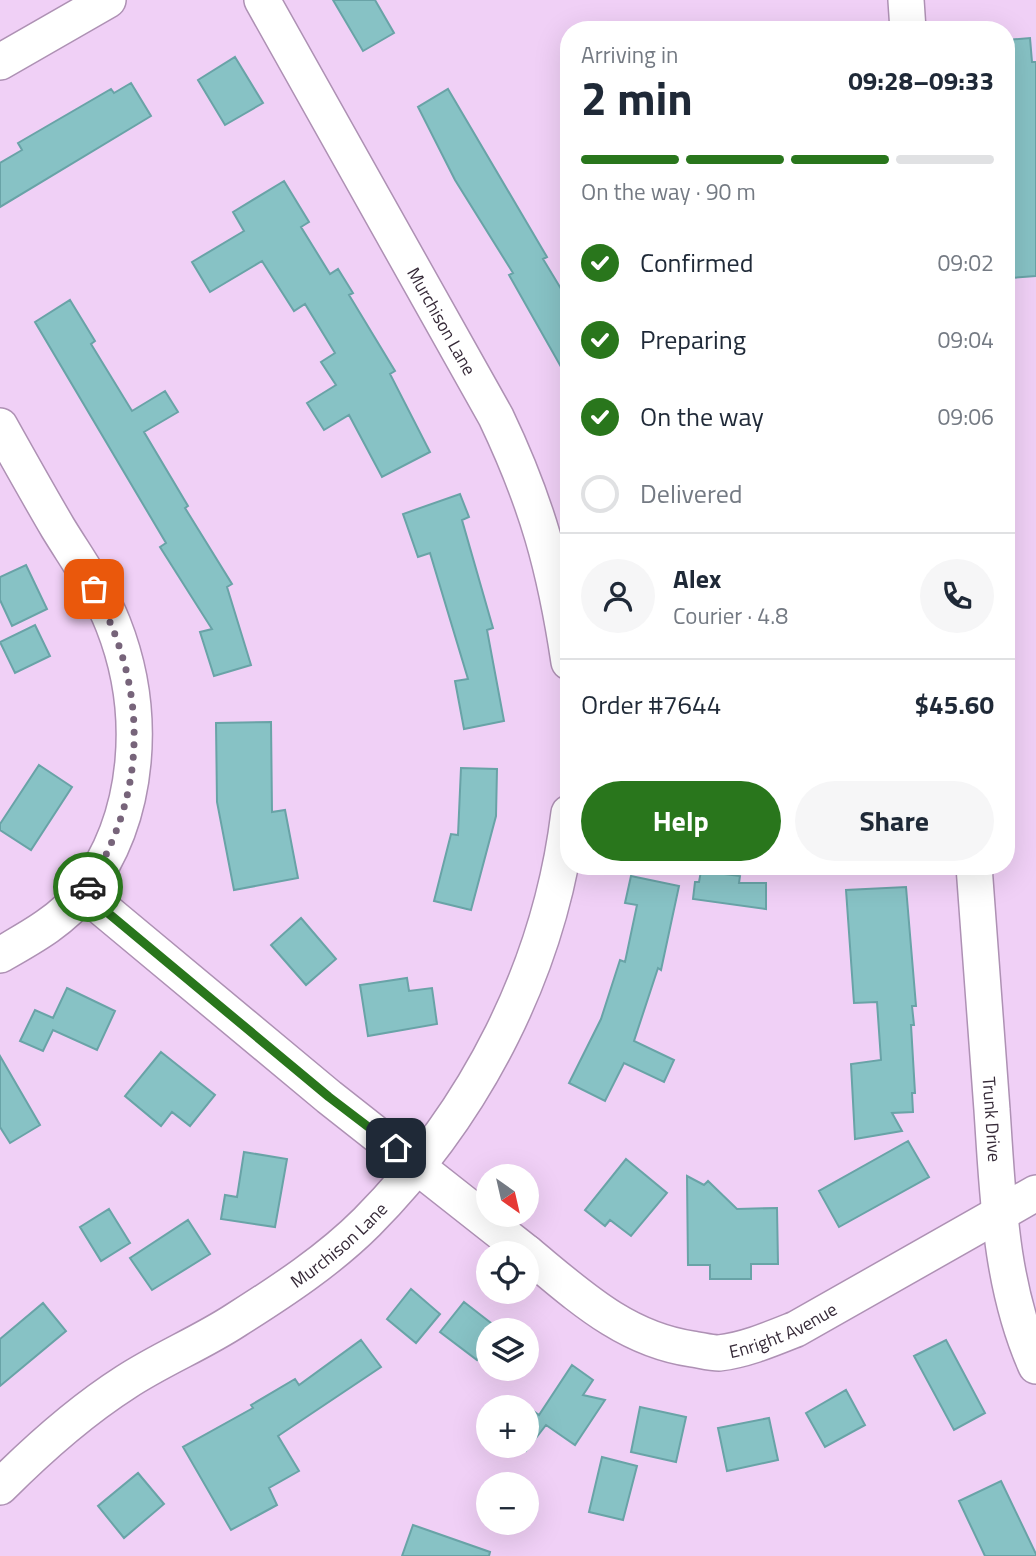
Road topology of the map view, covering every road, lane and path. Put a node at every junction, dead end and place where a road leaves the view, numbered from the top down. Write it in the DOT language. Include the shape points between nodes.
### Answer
graph roads {
  1 [pos="108,0"];
  2 [pos="262,0"];
  3 [pos="906,0"];
  4 [pos="907,21"];
  5 [pos="0,62"];
  6 [pos="4,444"];
  7 [pos="560,606"];
  8 [pos="560,861"];
  9 [pos="975,875"];
  10 [pos="84,893"];
  11 [pos="0,956"];
  12 [pos="418,1165"];
  13 [pos="1036,1193"];
  14 [pos="999,1213"];
  15 [pos="512,1241"];
  16 [pos="539,1263"];
  17 [pos="1036,1366"];
  18 [pos="0,1487"];
  1 -- 5 [label="street"];
  2 -- 7 [label="street, Murchison Lane" via="490,405 523,473 544,531"];
  3 -- 4 [label="street"];
  6 -- 10 [label="street" via="113,622 127,664 136,740 130,784 118,826"];
  8 -- 12 [label="street, Murchison Lane" via="551,909 531,971 473,1092"];
  9 -- 14 [label="street, Trunk Drive"];
  10 -- 11 [label="street" via="56,921"];
  10 -- 12 [label="street, Enright Avenue"];
  12 -- 15 [label="street, Enright Avenue"];
  12 -- 18 [label="street, Murchison Lane" via="366,1223 312,1269 234,1321 127,1381 76,1417"];
  13 -- 14 [label="street, Enright Avenue"];
  14 -- 16 [label="street, Enright Avenue" via="796,1329 717,1353 669,1346 634,1333 604,1316"];
  14 -- 17 [label="street, Trunk Drive" via="1009,1286"];
}
